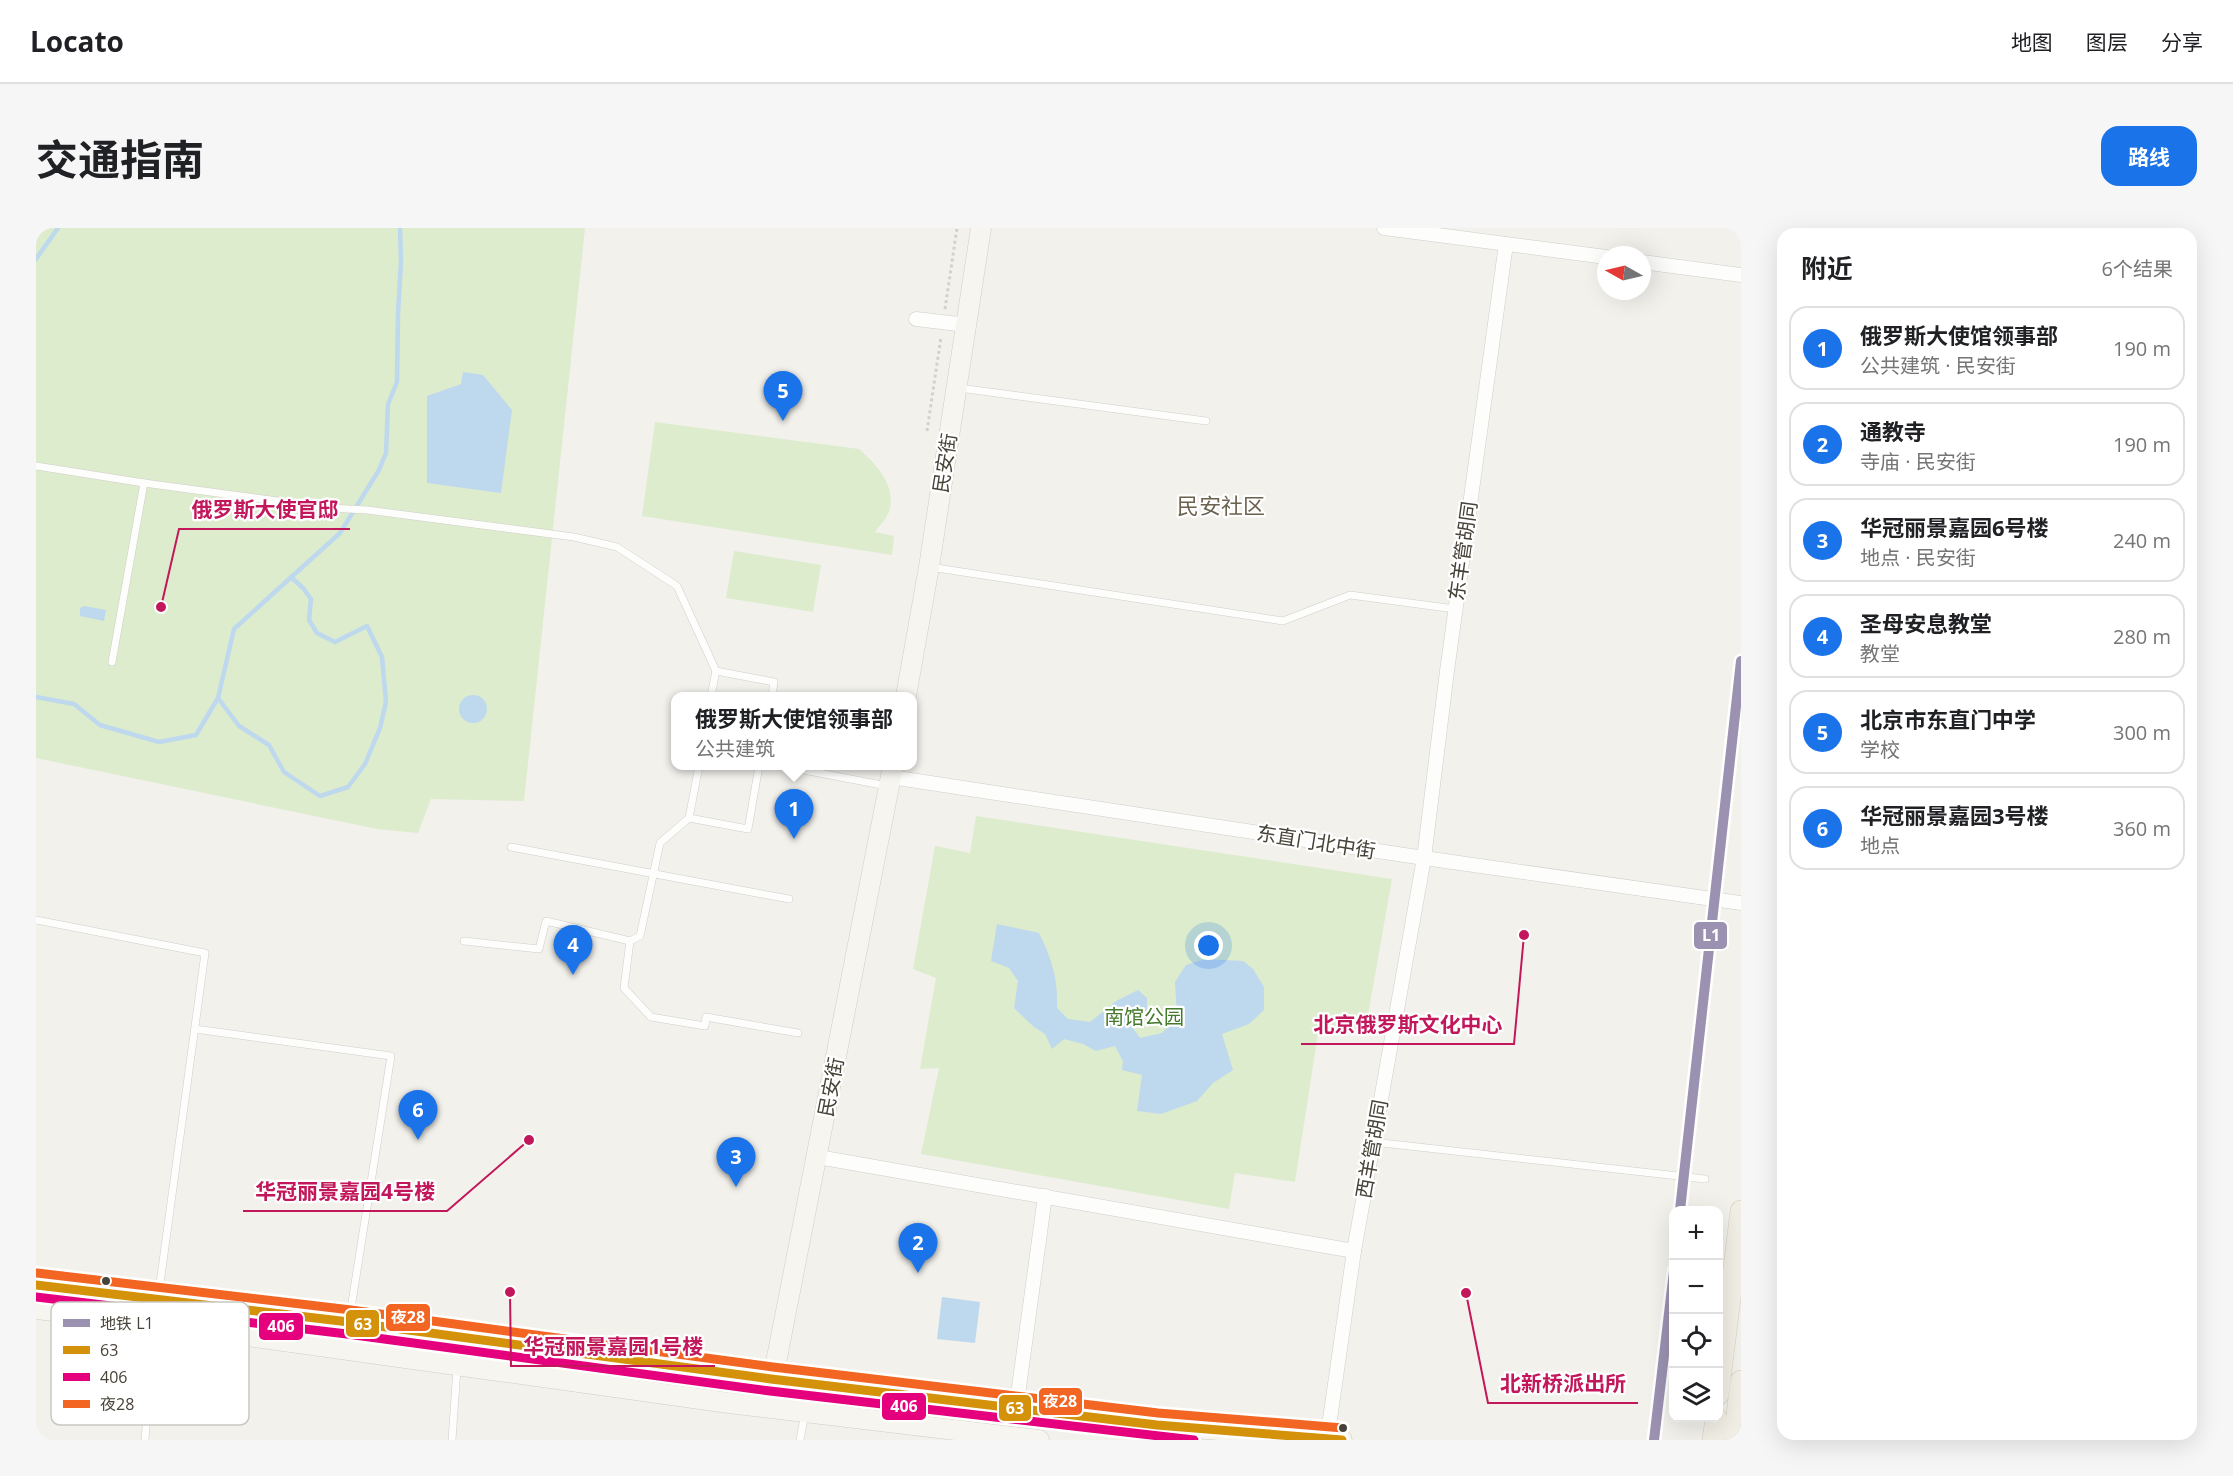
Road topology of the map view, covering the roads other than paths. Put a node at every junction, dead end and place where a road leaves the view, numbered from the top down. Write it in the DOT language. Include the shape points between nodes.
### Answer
graph roads {
  1 [pos="981,228"];
  2 [pos="1384,228"];
  3 [pos="1506,244"];
  4 [pos="1597,256"];
  5 [pos="1651,263"];
  6 [pos="1741,275"];
  7 [pos="916,319"];
  8 [pos="967,325"];
  9 [pos="957,387"];
  10 [pos="1206,421"];
  11 [pos="36,466"];
  12 [pos="144,483"];
  13 [pos="929,567"];
  14 [pos="1455,609"];
  15 [pos="111,662"];
  16 [pos="716,671"];
  17 [pos="712,692"];
  18 [pos="773,692"];
  19 [pos="907,692"];
  20 [pos="698,770"];
  21 [pos="758,770"];
  22 [pos="832,770"];
  23 [pos="891,776"];
  24 [pos="689,818"];
  25 [pos="512,848"];
  26 [pos="1424,858"];
  27 [pos="653,874"];
  28 [pos="789,900"];
  29 [pos="1741,903"];
  30 [pos="36,920"];
  31 [pos="464,941"];
  32 [pos="630,941"];
  33 [pos="195,1029"];
  34 [pos="798,1033"];
  35 [pos="1373,1142"];
  36 [pos="818,1157"];
  37 [pos="1705,1179"];
  38 [pos="1045,1196"];
  39 [pos="1741,1211"];
  40 [pos="1354,1251"];
  41 [pos="36,1285"];
  42 [pos="158,1300"];
  43 [pos="175,1302"];
  44 [pos="36,1309"];
  45 [pos="249,1310"];
  46 [pos="51,1311"];
  47 [pos="349,1322"];
  48 [pos="249,1336"];
  49 [pos="457,1366"];
  50 [pos="1722,1368"];
  51 [pos="771,1379"];
  52 [pos="1741,1381"];
  53 [pos="767,1408"];
  54 [pos="1016,1409"];
  55 [pos="805,1413"];
  56 [pos="1715,1422"];
  57 [pos="146,1425"];
  58 [pos="1156,1433"];
  59 [pos="1332,1439"];
  60 [pos="145,1440"];
  61 [pos="452,1440"];
  62 [pos="800,1440"];
  63 [pos="1039,1440"];
  64 [pos="1713,1440"];
  65 [pos="1734,1440"];
  1 -- 8 [label="main road, 民安街"];
  2 -- 3 [label="street"];
  3 -- 4 [label="street"];
  3 -- 14 [label="street, 东羊管胡同"];
  5 -- 6 [label="street"];
  7 -- 8 [label="street"];
  8 -- 9 [label="main road, 民安街"];
  9 -- 10 [label="lane"];
  9 -- 13 [label="main road, 民安街"];
  11 -- 12 [label="lane"];
  12 -- 15 [label="lane"];
  12 -- 16 [label="lane" via="574,537 617,547 677,586"];
  13 -- 14 [label="lane" via="1283,621 1350,596"];
  13 -- 19 [label="main road, 民安街"];
  14 -- 26 [label="street, 东羊管胡同"];
  16 -- 17 [label="lane"];
  16 -- 18 [label="lane" via="774,682"];
  20 -- 24 [label="lane"];
  21 -- 24 [label="lane" via="748,829"];
  22 -- 23 [label="lane"];
  23 -- 26 [label="street, 东直门北中街"];
  23 -- 36 [label="main road, 民安街"];
  24 -- 27 [label="lane" via="660,843"];
  25 -- 27 [label="lane"];
  26 -- 29 [label="street, 东直门北中街"];
  26 -- 35 [label="street, 西羊管胡同"];
  27 -- 28 [label="lane"];
  27 -- 32 [label="lane" via="640,936"];
  30 -- 33 [label="lane" via="205,953"];
  31 -- 32 [label="lane" via="539,949 546,921"];
  32 -- 34 [label="lane" via="624,988 651,1017 705,1026 706,1017"];
  33 -- 42 [label="lane"];
  33 -- 47 [label="lane" via="391,1056"];
  35 -- 37 [label="lane"];
  35 -- 40 [label="street, 西羊管胡同"];
  36 -- 38 [label="street"];
  36 -- 51 [label="main road, 民安街"];
  38 -- 40 [label="street"];
  38 -- 54 [label="street"];
  39 -- 50 [label="main road"];
  40 -- 59 [label="street, 西羊管胡同"];
  41 -- 42 [label="main road"];
  42 -- 43 [label="main road"];
  44 -- 46 [label="main road"];
  45 -- 47 [label="main road"];
  47 -- 51 [label="main road"];
  48 -- 49 [label="main road"];
  49 -- 53 [label="main road"];
  49 -- 61 [label="lane"];
  51 -- 53 [label="main road, 民安街"];
  51 -- 54 [label="main road"];
  52 -- 65 [label="main road"];
  53 -- 55 [label="main road"];
  54 -- 58 [label="main road"];
  55 -- 62 [label="lane"];
  55 -- 63 [label="main road"];
  56 -- 64 [label="main road"];
  57 -- 60 [label="lane"];
  58 -- 59 [label="main road"];
}
